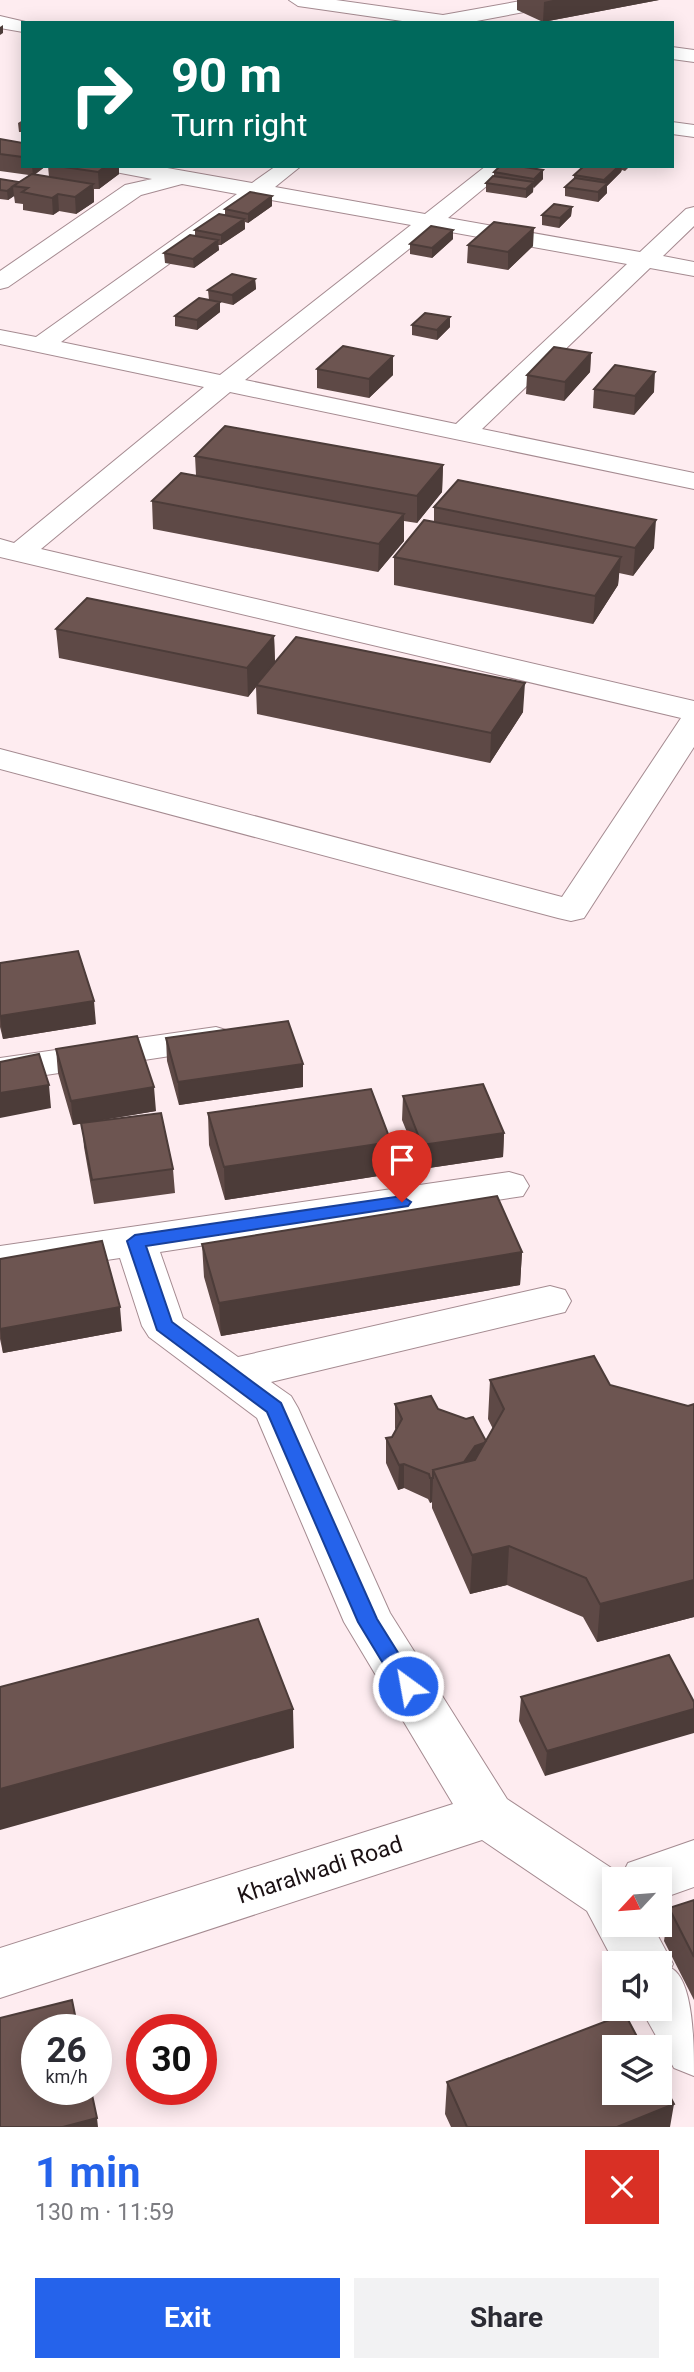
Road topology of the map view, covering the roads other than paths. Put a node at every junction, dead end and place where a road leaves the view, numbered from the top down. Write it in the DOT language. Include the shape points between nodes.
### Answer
graph roads {
  1 [pos="444,0"];
  2 [pos="556,0"];
  3 [pos="389,6"];
  4 [pos="487,6"];
  5 [pos="290,10"];
  6 [pos="453,20"];
  7 [pos="0,22"];
  8 [pos="21,26"];
  9 [pos="674,52"];
  10 [pos="694,56"];
  11 [pos="674,128"];
  12 [pos="694,131"];
  13 [pos="129,168"];
  14 [pos="287,168"];
  15 [pos="497,168"];
  16 [pos="183,178"];
  17 [pos="256,191"];
  18 [pos="694,214"];
  19 [pos="429,222"];
  20 [pos="0,260"];
  21 [pos="645,260"];
  22 [pos="24,265"];
  23 [pos="694,269"];
  24 [pos="0,282"];
  25 [pos="0,337"];
  26 [pos="40,346"];
  27 [pos="224,384"];
  28 [pos="462,433"];
  29 [pos="694,481"];
  30 [pos="9,551"];
  31 [pos="694,711"];
  32 [pos="694,722"];
  33 [pos="0,759"];
  34 [pos="246,1035"];
  35 [pos="0,1070"];
  36 [pos="509,1186"];
  37 [pos="135,1241"];
  38 [pos="0,1261"];
  39 [pos="550,1301"];
  40 [pos="231,1375"];
  41 [pos="488,1815"];
  42 [pos="694,1863"];
  43 [pos="672,1874"];
  44 [pos="602,1888"];
  45 [pos="0,1973"];
  46 [pos="672,2010"];
  47 [pos="694,2049"];
  1 -- 6 [label="street"];
  2 -- 4 [label="street"];
  3 -- 5 [label="street"];
  3 -- 6 [label="street"];
  4 -- 6 [label="street"];
  7 -- 8 [label="street"];
  9 -- 10 [label="street"];
  11 -- 12 [label="street"];
  13 -- 16 [label="street"];
  14 -- 17 [label="street"];
  15 -- 19 [label="street"];
  16 -- 17 [label="street"];
  16 -- 22 [label="street" via="133,190"];
  17 -- 19 [label="street"];
  17 -- 26 [label="street"];
  18 -- 21 [label="street"];
  19 -- 21 [label="street"];
  19 -- 27 [label="street"];
  20 -- 22 [label="street"];
  21 -- 23 [label="street"];
  21 -- 28 [label="street"];
  22 -- 24 [label="street"];
  25 -- 26 [label="street"];
  26 -- 27 [label="street"];
  27 -- 28 [label="street"];
  27 -- 30 [label="street"];
  28 -- 29 [label="street"];
  30 -- 31 [label="street"];
  32 -- 33 [label="street" via="571,910"];
  34 -- 35 [label="street"];
  36 -- 37 [label="street"];
  37 -- 38 [label="street"];
  37 -- 40 [label="street" via="164,1326"];
  39 -- 40 [label="street"];
  40 -- 41 [label="street" via="275,1408 369,1622"];
  41 -- 44 [label="street"];
  41 -- 45 [label="street, Kharalwadi Road"];
  42 -- 43 [label="street"];
  46 -- 47 [label="street"];
}
